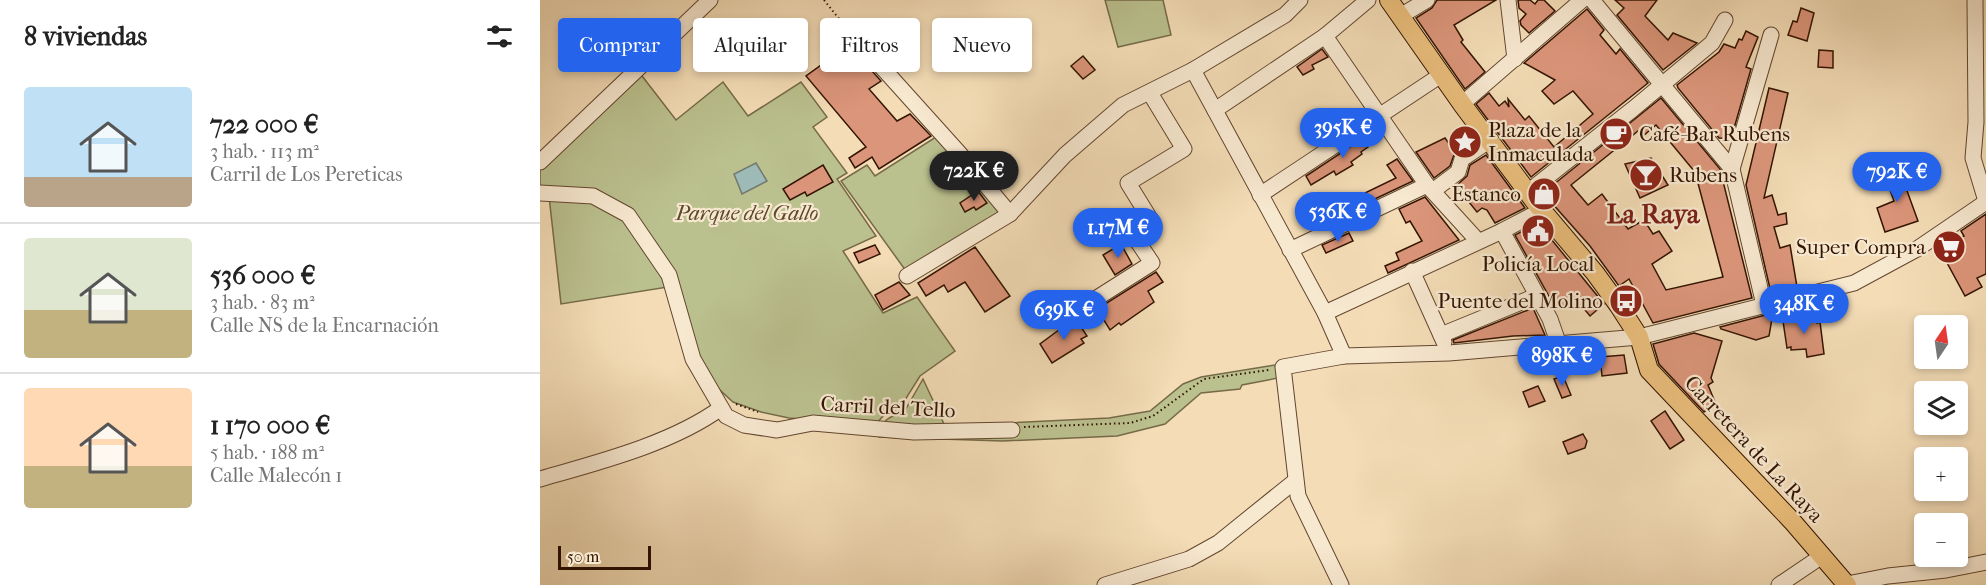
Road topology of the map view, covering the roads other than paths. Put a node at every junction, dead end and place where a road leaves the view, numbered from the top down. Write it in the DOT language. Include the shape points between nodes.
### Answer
graph roads {
  1 [pos="710,0"];
  2 [pos="1300,0"];
  3 [pos="1368,0"];
  4 [pos="1389,0"];
  5 [pos="1427,0"];
  6 [pos="1508,0"];
  7 [pos="1582,0"];
  8 [pos="1592,0"];
  9 [pos="1975,0"];
  10 [pos="1402,15"];
  11 [pos="1725,20"];
  12 [pos="1771,35"];
  13 [pos="1325,36"];
  14 [pos="1515,59"];
  15 [pos="1193,70"];
  16 [pos="886,72"];
  17 [pos="1442,75"];
  18 [pos="1662,84"];
  19 [pos="1150,93"];
  20 [pos="1462,104"];
  21 [pos="1215,110"];
  22 [pos="1380,116"];
  23 [pos="1490,140"];
  24 [pos="540,162"];
  25 [pos="1732,169"];
  26 [pos="1430,187"];
  27 [pos="1528,192"];
  28 [pos="540,193"];
  29 [pos="1260,195"];
  30 [pos="1986,202"];
  31 [pos="1542,210"];
  32 [pos="1010,214"];
  33 [pos="1502,231"];
  34 [pos="1478,241"];
  35 [pos="1290,250"];
  36 [pos="1412,271"];
  37 [pos="907,276"];
  38 [pos="1536,296"];
  39 [pos="1086,305"];
  40 [pos="1764,305"];
  41 [pos="1325,313"];
  42 [pos="1441,335"];
  43 [pos="1639,337"];
  44 [pos="1559,345"];
  45 [pos="1449,353"];
  46 [pos="1344,356"];
  47 [pos="726,405"];
  48 [pos="1016,429"];
  49 [pos="540,479"];
  50 [pos="1295,482"];
  51 [pos="1822,556"];
  52 [pos="1986,562"];
  53 [pos="1783,584"];
  54 [pos="1105,585"];
  55 [pos="1341,585"];
  56 [pos="1847,585"];
  1 -- 24 [label="street"];
  2 -- 15 [label="street" via="1285,15"];
  3 -- 13 [label="street"];
  4 -- 10 [label="main road, Carretera de La Raya"];
  5 -- 10 [label="street"];
  6 -- 14 [label="street"];
  7 -- 14 [label="street"];
  8 -- 18 [label="street"];
  9 -- 30 [label="street" via="1973,158"];
  10 -- 17 [label="main road, Carretera de La Raya"];
  11 -- 18 [label="street" via="1712,43"];
  12 -- 25 [label="street"];
  13 -- 21 [label="street"];
  13 -- 22 [label="street"];
  14 -- 20 [label="street"];
  15 -- 19 [label="street"];
  15 -- 21 [label="street"];
  16 -- 32 [label="street"];
  17 -- 20 [label="main road, Carretera de La Raya"];
  17 -- 22 [label="street"];
  18 -- 25 [label="street"];
  18 -- 27 [label="street"];
  19 -- 32 [label="street" via="1124,105 1065,155"];
  19 -- 39 [label="street" via="1184,149 1128,183 1152,222 1134,236 1152,263"];
  20 -- 23 [label="main road, Carretera de La Raya"];
  21 -- 29 [label="street"];
  22 -- 26 [label="street"];
  22 -- 29 [label="street"];
  23 -- 26 [label="street" via="1462,159 1458,172"];
  23 -- 27 [label="main road, Carretera de La Raya"];
  25 -- 40 [label="street"];
  26 -- 34 [label="street"];
  26 -- 35 [label="street"];
  27 -- 31 [label="main road, Carretera de La Raya"];
  28 -- 47 [label="street, Carril del Tello" via="593,196 628,215 669,275 693,359"];
  29 -- 35 [label="street"];
  30 -- 40 [label="street" via="1917,249 1854,283"];
  31 -- 33 [label="street"];
  31 -- 43 [label="main road, Carretera de La Raya" via="1595,273"];
  32 -- 37 [label="street"];
  33 -- 34 [label="street"];
  33 -- 38 [label="street"];
  34 -- 36 [label="street"];
  35 -- 41 [label="street"];
  36 -- 41 [label="street"];
  36 -- 42 [label="street"];
  38 -- 42 [label="street"];
  38 -- 44 [label="street"];
  40 -- 43 [label="street"];
  41 -- 46 [label="street"];
  42 -- 45 [label="street"];
  43 -- 44 [label="street"];
  43 -- 51 [label="main road, Carretera de La Raya" via="1649,370"];
  44 -- 45 [label="street"];
  45 -- 46 [label="street"];
  46 -- 50 [label="street" via="1283,367"];
  47 -- 48 [label="street, Carril del Tello" via="726,416 760,430 813,423 914,432"];
  47 -- 49 [label="street" via="700,423"];
  50 -- 54 [label="street" via="1218,543 1189,559"];
  50 -- 55 [label="street"];
  51 -- 53 [label="street"];
  51 -- 56 [label="main road, Carretera de La Raya"];
  52 -- 56 [label="street"];
}
